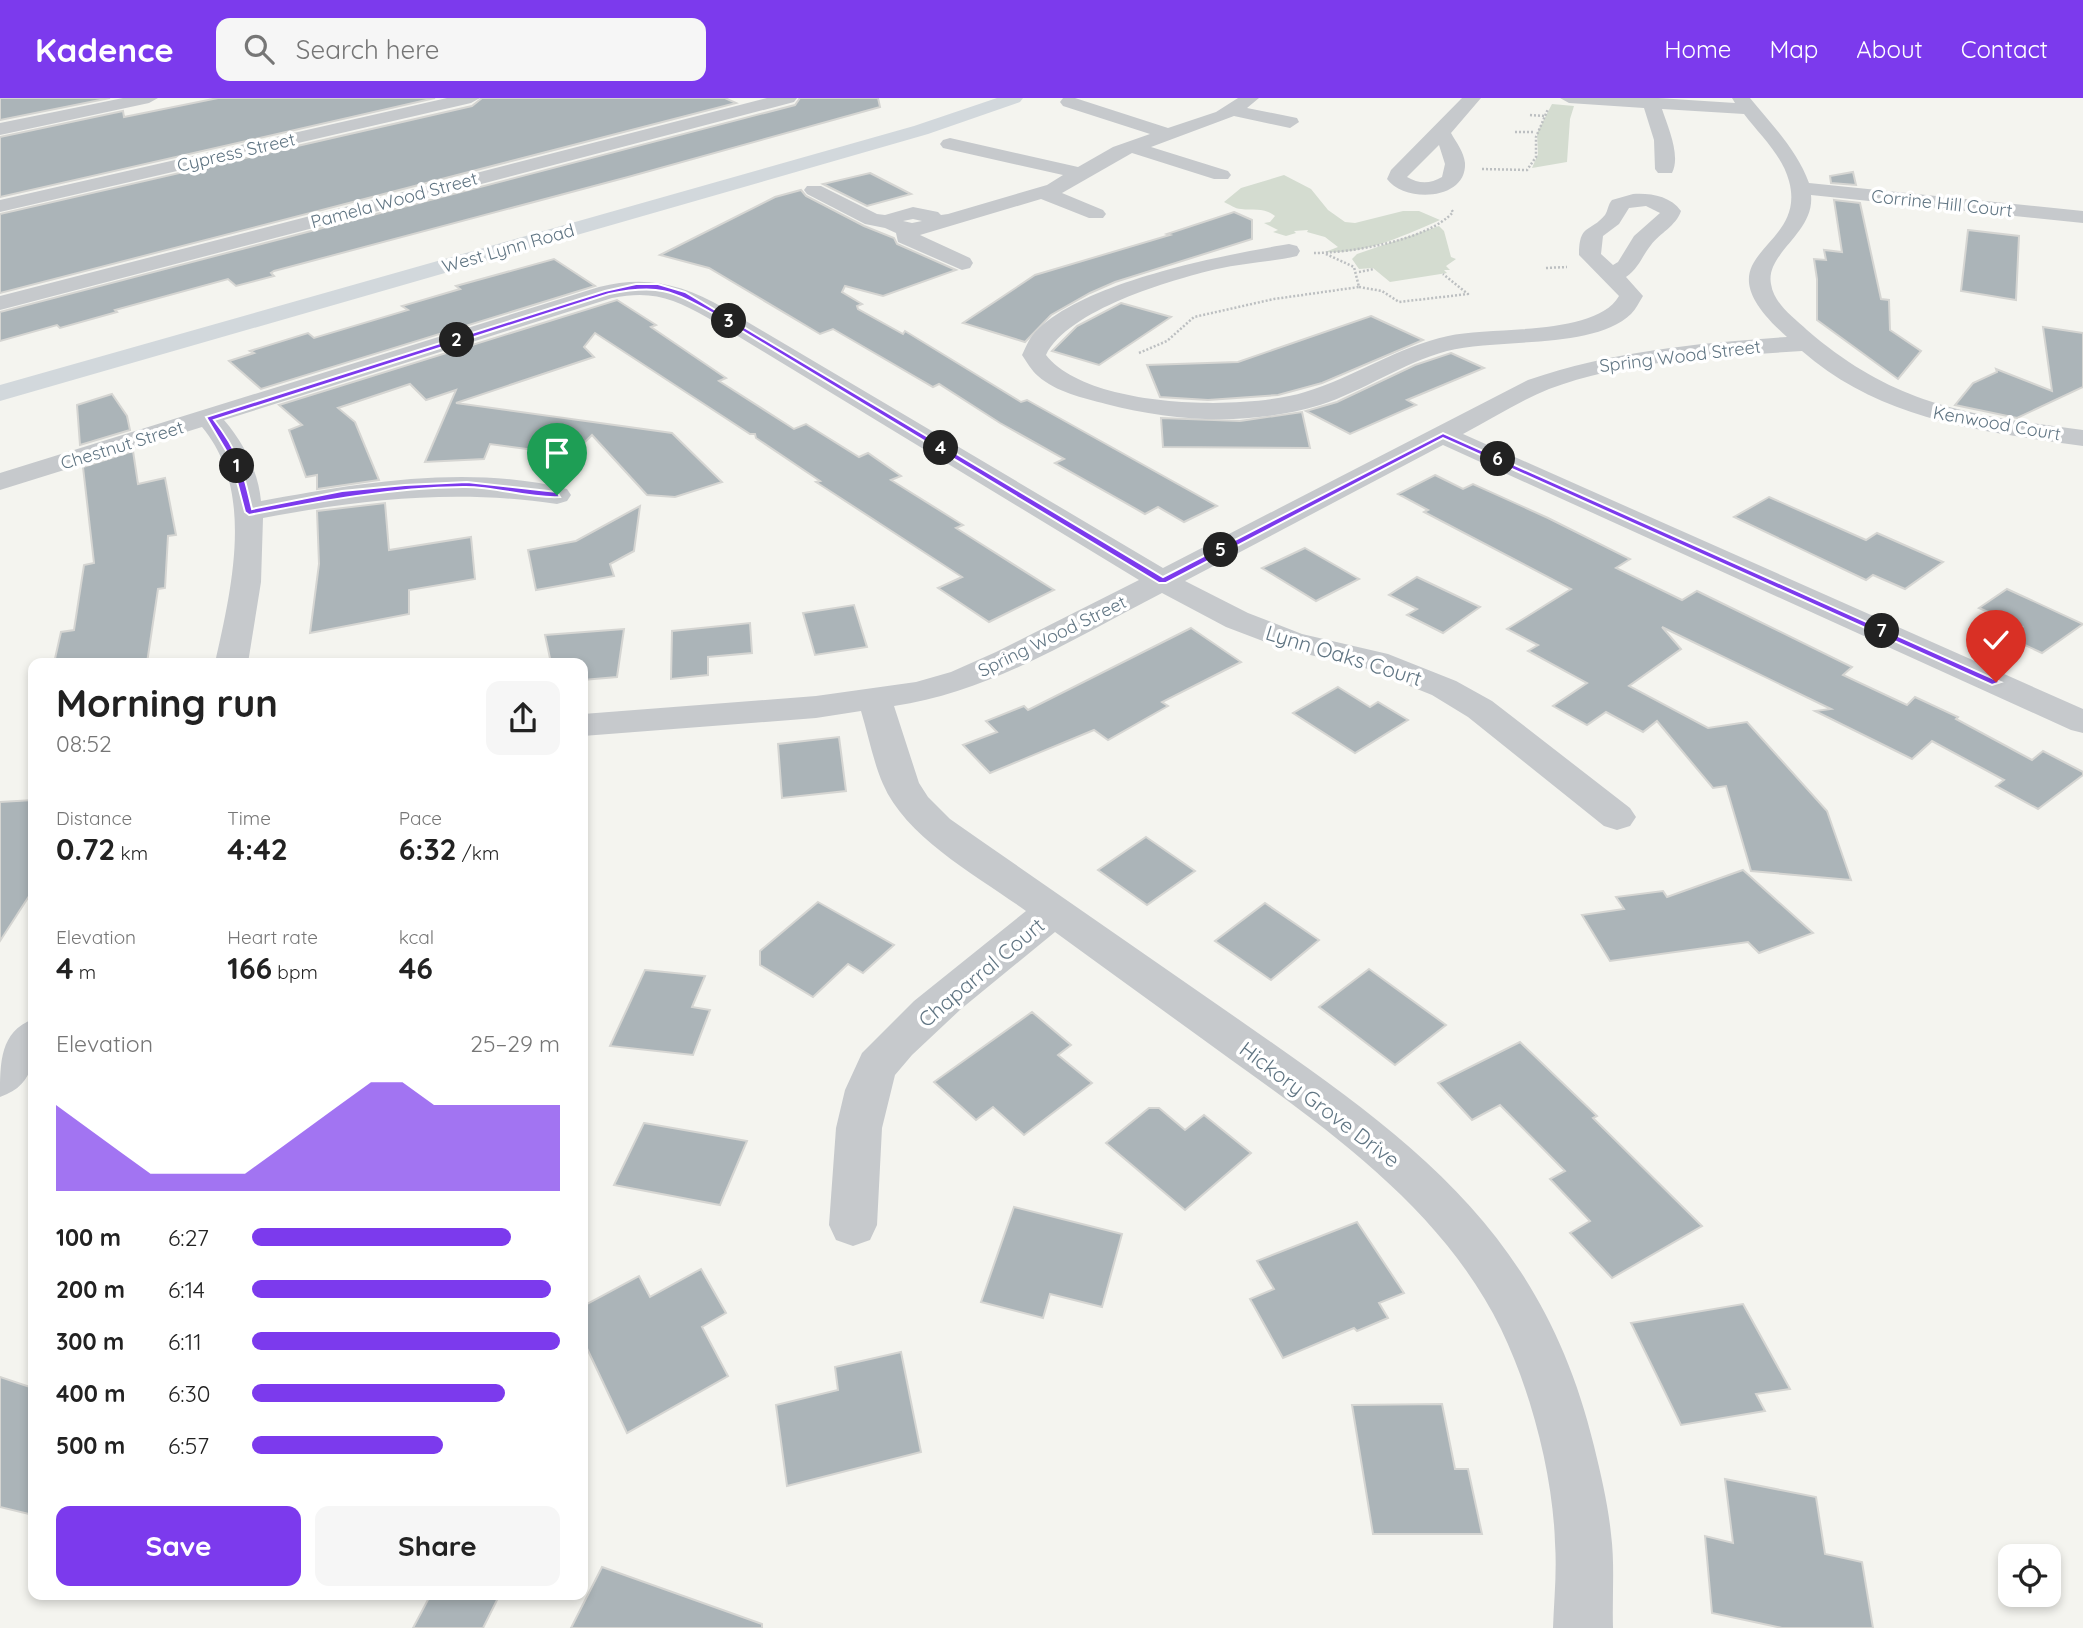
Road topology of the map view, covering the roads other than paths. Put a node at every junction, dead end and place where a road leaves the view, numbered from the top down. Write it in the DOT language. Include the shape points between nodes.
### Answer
graph roads {
  1 [pos="149,98"];
  2 [pos="471,98"];
  3 [pos="969,98"];
  4 [pos="1014,98"];
  5 [pos="1250,98"];
  6 [pos="1472,98"];
  7 [pos="1569,98"];
  8 [pos="780,99"];
  9 [pos="98,102"];
  10 [pos="1069,102"];
  11 [pos="1651,102"];
  12 [pos="1745,103"];
  13 [pos="1231,110"];
  14 [pos="1290,122"];
  15 [pos="0,129"];
  16 [pos="1441,133"];
  17 [pos="1170,135"];
  18 [pos="950,145"];
  19 [pos="1131,147"];
  20 [pos="1665,169"];
  21 [pos="1079,173"];
  22 [pos="1221,175"];
  23 [pos="1801,188"];
  24 [pos="814,190"];
  25 [pos="1043,193"];
  26 [pos="0,206"];
  27 [pos="1096,214"];
  28 [pos="2083,217"];
  29 [pos="899,226"];
  30 [pos="1289,251"];
  31 [pos="962,263"];
  32 [pos="1612,276"];
  33 [pos="646,286"];
  34 [pos="0,303"];
  35 [pos="1560,330"];
  36 [pos="1805,343"];
  37 [pos="1610,362"];
  38 [pos="0,373"];
  39 [pos="0,393"];
  40 [pos="209,419"];
  41 [pos="1443,435"];
  42 [pos="2083,438"];
  43 [pos="0,482"];
  44 [pos="557,495"];
  45 [pos="249,512"];
  46 [pos="1162,581"];
  47 [pos="233,658"];
  48 [pos="875,699"];
  49 [pos="2083,722"];
  50 [pos="588,725"];
  51 [pos="1617,817"];
  52 [pos="1052,913"];
  53 [pos="28,1043"];
  54 [pos="0,1079"];
  55 [pos="853,1225"];
  56 [pos="1583,1628"];
  1 -- 9 [label="street"];
  2 -- 26 [label="street, Cypress Street"];
  3 -- 38 [label="main road, West Lynn Road"];
  4 -- 39 [label="main road, West Lynn Road" via="921,130"];
  5 -- 13 [label="street"];
  6 -- 16 [label="street"];
  7 -- 11 [label="street"];
  8 -- 34 [label="street, Pamela Wood Street"];
  9 -- 15 [label="street"];
  10 -- 17 [label="street"];
  11 -- 12 [label="street"];
  11 -- 20 [label="street" via="1663,140"];
  12 -- 23 [label="street" via="1791,163"];
  13 -- 14 [label="street"];
  13 -- 17 [label="street"];
  17 -- 19 [label="street"];
  18 -- 21 [label="street"];
  19 -- 21 [label="street"];
  19 -- 22 [label="street"];
  21 -- 25 [label="street"];
  23 -- 28 [label="street, Corrine Hill Court"];
  23 -- 36 [label="street, Kenwood Court" via="1802,207 1796,225 1758,274 1764,300"];
  24 -- 29 [label="street" via="872,220"];
  25 -- 27 [label="street"];
  25 -- 29 [label="street" via="922,228"];
  29 -- 31 [label="street" via="906,237"];
  30 -- 35 [label="street" via="1215,263 1134,288 1060,324 1035,348 1034,355 1049,373 1103,396 1156,408 1226,411 1283,405 1337,391 1440,345"];
  32 -- 32 [label="street" via="1627,267 1642,241 1670,215 1664,195 1619,204 1616,215 1592,236 1590,255"];
  32 -- 35 [label="street" via="1631,296 1628,306 1609,319"];
  33 -- 40 [label="street, Chestnut Street" via="607,292"];
  33 -- 46 [label="street, Lynn Oaks Court" via="670,289 716,313"];
  35 -- 37 [label="street"];
  36 -- 37 [label="street, Spring Wood Street"];
  36 -- 42 [label="street, Kenwood Court" via="1847,376 1919,408 1994,426"];
  37 -- 41 [label="street, Spring Wood Street" via="1537,386"];
  40 -- 43 [label="street, Chestnut Street"];
  40 -- 45 [label="street" via="236,459"];
  41 -- 46 [label="street, Spring Wood Street"];
  41 -- 49 [label="street"];
  44 -- 45 [label="street" via="467,484 405,487"];
  45 -- 47 [label="street" via="243,614"];
  46 -- 48 [label="street, Spring Wood Street" via="963,679"];
  46 -- 51 [label="street, Lynn Oaks Court" via="1281,637 1376,661 1444,688 1480,709"];
  48 -- 50 [label="street, Spring Wood Street"];
  48 -- 52 [label="street, Hickory Grove Drive" via="901,785 915,806 937,828"];
  52 -- 55 [label="street, Chaparral Court" via="954,988 875,1070 857,1141"];
  52 -- 56 [label="street, Hickory Grove Drive" via="1380,1145 1446,1210 1487,1261 1534,1339 1564,1428 1583,1532"];
  53 -- 54 [label="street"];
}
